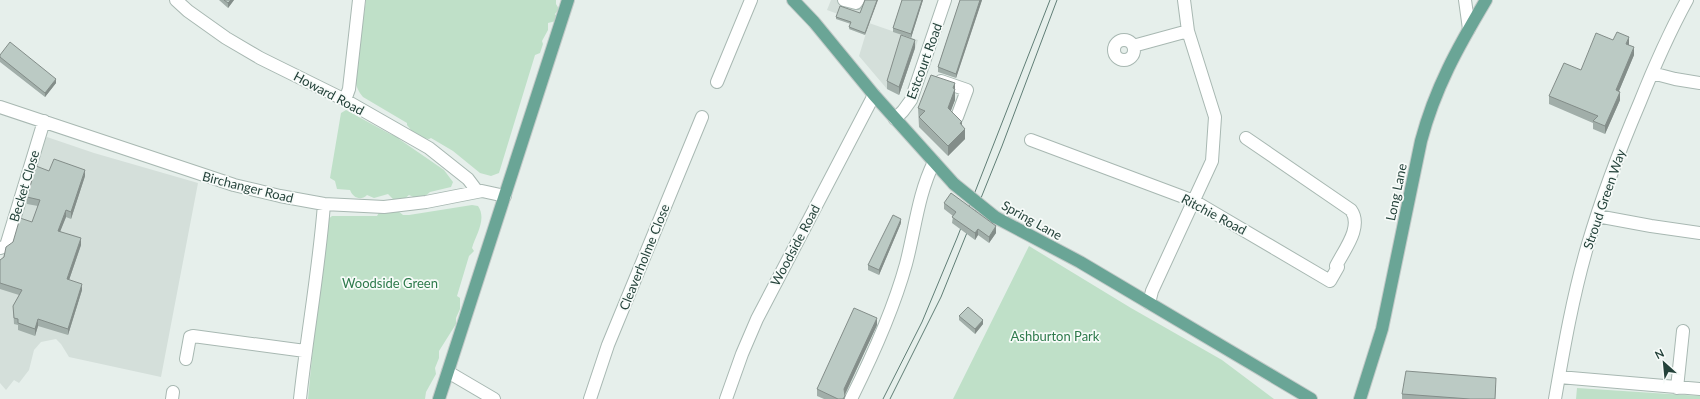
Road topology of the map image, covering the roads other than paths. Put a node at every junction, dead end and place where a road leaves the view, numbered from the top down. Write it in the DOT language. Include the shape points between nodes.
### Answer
graph roads {
  1 [pos="176,0"];
  2 [pos="359,0"];
  3 [pos="568,0"];
  4 [pos="751,0"];
  5 [pos="793,0"];
  6 [pos="844,0"];
  7 [pos="858,0"];
  8 [pos="945,0"];
  9 [pos="1184,0"];
  10 [pos="1465,0"];
  11 [pos="1486,0"];
  12 [pos="1684,3"];
  13 [pos="1469,29"];
  14 [pos="1188,31"];
  15 [pos="1133,46"];
  16 [pos="1652,73"];
  17 [pos="921,74"];
  18 [pos="717,82"];
  19 [pos="1700,83"];
  20 [pos="874,95"];
  21 [pos="345,100"];
  22 [pos="0,107"];
  23 [pos="702,117"];
  24 [pos="957,117"];
  25 [pos="895,119"];
  26 [pos="44,121"];
  27 [pos="1246,138"];
  28 [pos="1031,140"];
  29 [pos="934,162"];
  30 [pos="477,191"];
  31 [pos="505,196"];
  32 [pos="1194,201"];
  33 [pos="324,204"];
  34 [pos="1597,216"];
  35 [pos="1700,233"];
  36 [pos="0,248"];
  37 [pos="1149,303"];
  38 [pos="1683,331"];
  39 [pos="305,351"];
  40 [pos="186,359"];
  41 [pos="448,372"];
  42 [pos="1559,377"];
  43 [pos="1677,388"];
  44 [pos="1700,389"];
  45 [pos="300,399"];
  46 [pos="439,399"];
  47 [pos="494,399"];
  48 [pos="590,399"];
  49 [pos="726,399"];
  50 [pos="851,399"];
  51 [pos="1311,399"];
  52 [pos="1360,399"];
  53 [pos="1555,399"];
  1 -- 21 [label="street, Howard Road" via="226,38 260,58"];
  2 -- 21 [label="street" via="349,89"];
  3 -- 31 [label="main road"];
  4 -- 18 [label="street"];
  5 -- 20 [label="main road, Spring Lane"];
  6 -- 7 [label="street" via="856,4"];
  8 -- 17 [label="street, Estcourt Road"];
  9 -- 14 [label="street"];
  10 -- 13 [label="street"];
  11 -- 13 [label="main road, Long Lane"];
  12 -- 16 [label="street, Stroud Green Way"];
  13 -- 52 [label="main road, Long Lane" via="1448,67 1428,116 1382,329"];
  14 -- 15 [label="street"];
  14 -- 32 [label="street" via="1216,117 1212,161"];
  16 -- 19 [label="street"];
  16 -- 34 [label="street, Stroud Green Way" via="1620,149"];
  17 -- 24 [label="street" via="967,90"];
  17 -- 25 [label="street, Estcourt Road" via="911,100"];
  20 -- 25 [label="main road, Spring Lane"];
  20 -- 49 [label="street, Woodside Road" via="757,319"];
  21 -- 30 [label="street, Howard Road" via="429,148 468,179"];
  22 -- 26 [label="street, Birchanger Road"];
  23 -- 48 [label="street, Cleaverholme Close" via="608,345"];
  25 -- 29 [label="main road, Spring Lane"];
  26 -- 33 [label="street, Birchanger Road" via="234,186"];
  26 -- 36 [label="street, Becket Close" via="6,246"];
  27 -- 32 [label="street, Ritchie Road" via="1351,210 1356,219 1354,229 1330,281"];
  28 -- 32 [label="street, Ritchie Road"];
  29 -- 37 [label="main road, Spring Lane, bridge" via="954,184 995,216"];
  29 -- 50 [label="street" via="920,199 906,262 888,321"];
  30 -- 31 [label="street, Birchanger Road"];
  30 -- 33 [label="street, Birchanger Road" via="426,202 384,207"];
  31 -- 41 [label="main road"];
  32 -- 37 [label="street" via="1152,291"];
  33 -- 39 [label="street" via="321,245"];
  34 -- 35 [label="street"];
  34 -- 42 [label="street, Stroud Green Way" via="1571,312"];
  37 -- 51 [label="main road, Spring Lane"];
  38 -- 43 [label="street"];
  39 -- 40 [label="street" via="193,336 188,340"];
  39 -- 45 [label="street"];
  41 -- 46 [label="main road"];
  41 -- 47 [label="street"];
  42 -- 43 [label="street"];
  42 -- 53 [label="street, Stroud Green Way"];
  43 -- 44 [label="street"];
}
